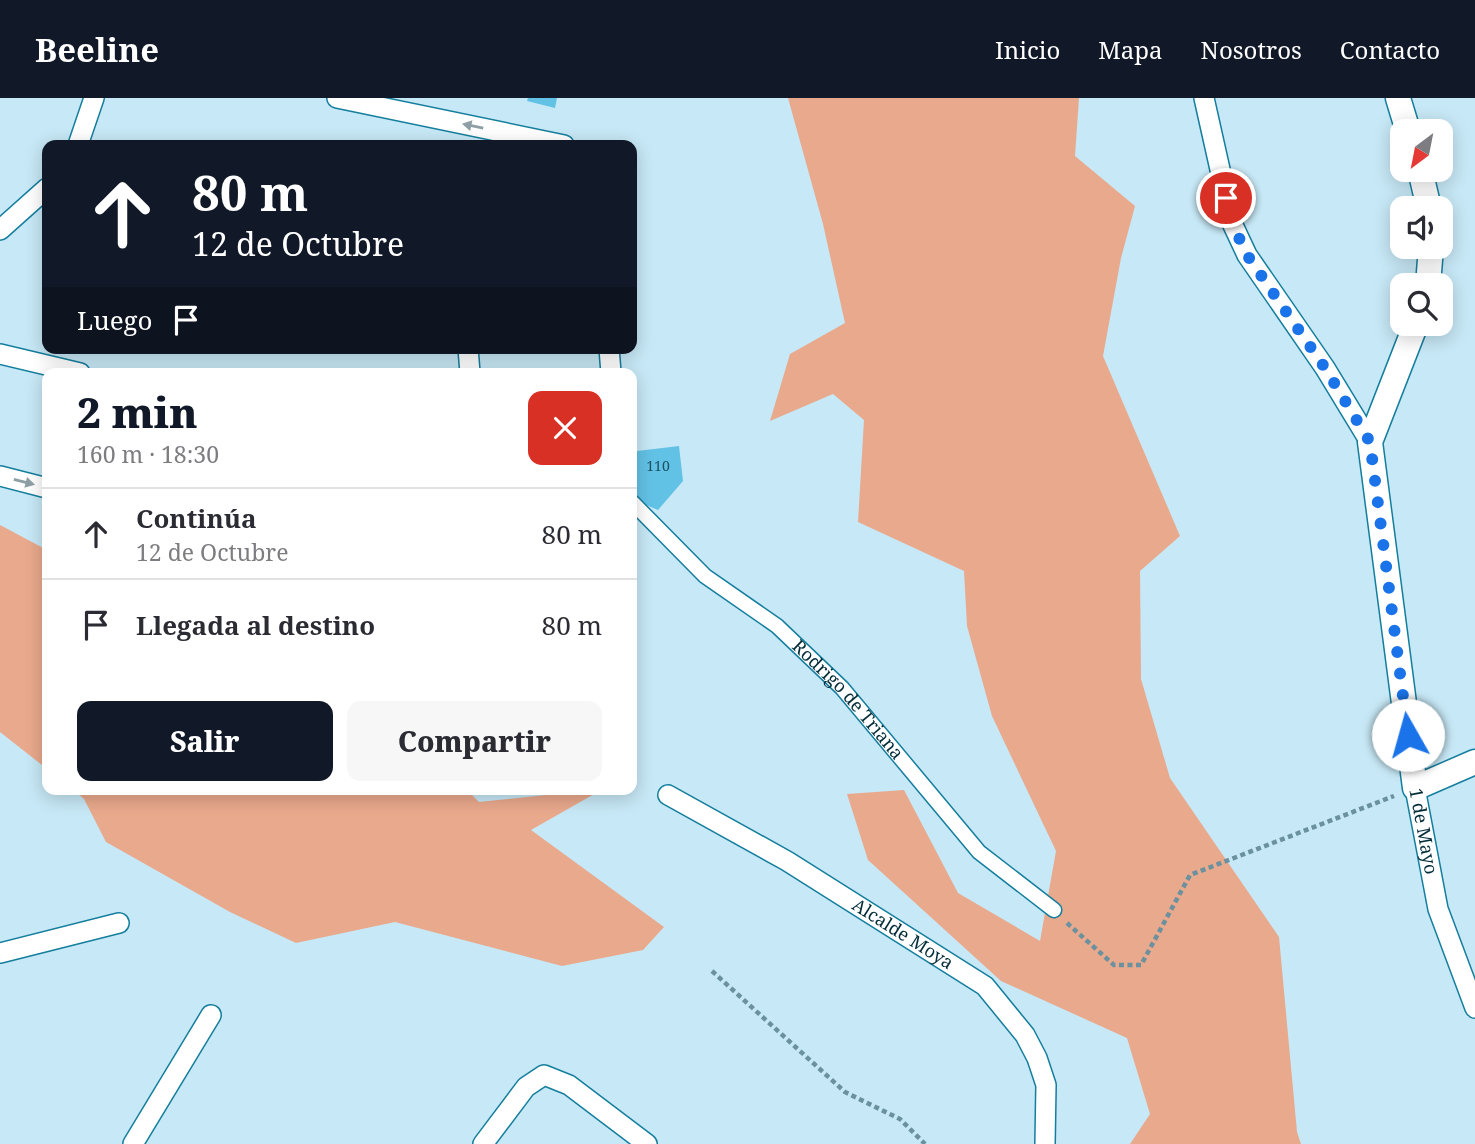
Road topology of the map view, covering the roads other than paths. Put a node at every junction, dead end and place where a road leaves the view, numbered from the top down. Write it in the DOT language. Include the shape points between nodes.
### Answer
graph roads {
  1 [pos="94,98"];
  2 [pos="337,98"];
  3 [pos="1204,98"];
  4 [pos="1398,98"];
  5 [pos="1404,119"];
  6 [pos="80,140"];
  7 [pos="540,140"];
  8 [pos="42,197"];
  9 [pos="0,230"];
  10 [pos="1411,336"];
  11 [pos="0,354"];
  12 [pos="59,368"];
  13 [pos="1370,442"];
  14 [pos="0,476"];
  15 [pos="42,487"];
  16 [pos="637,507"];
  17 [pos="1475,762"];
  18 [pos="1415,788"];
  19 [pos="668,795"];
  20 [pos="1054,911"];
  21 [pos="119,923"];
  22 [pos="0,953"];
  23 [pos="1475,1008"];
  24 [pos="211,1015"];
  25 [pos="133,1144"];
  26 [pos="483,1144"];
  27 [pos="647,1144"];
  28 [pos="1045,1144"];
  1 -- 6 [label="street"];
  7 -- 2 [label="street, one-way"];
  3 -- 13 [label="street" via="1232,223 1247,255"];
  4 -- 5 [label="street"];
  8 -- 9 [label="street"];
  10 -- 13 [label="street, 1 de Mayo"];
  11 -- 12 [label="street"];
  13 -- 18 [label="street, 1 de Mayo"];
  14 -- 15 [label="street, one-way"];
  16 -- 20 [label="street, Rodrigo de Triana" via="705,576 777,626 842,688 979,852"];
  17 -- 18 [label="street"];
  18 -- 23 [label="street, 1 de Mayo" via="1438,909"];
  19 -- 28 [label="street, Alcalde Moya" via="797,867 985,986 1025,1035 1037,1058 1046,1085"];
  21 -- 22 [label="street"];
  24 -- 25 [label="street"];
  26 -- 27 [label="street" via="526,1087 544,1075 569,1085"];
}
